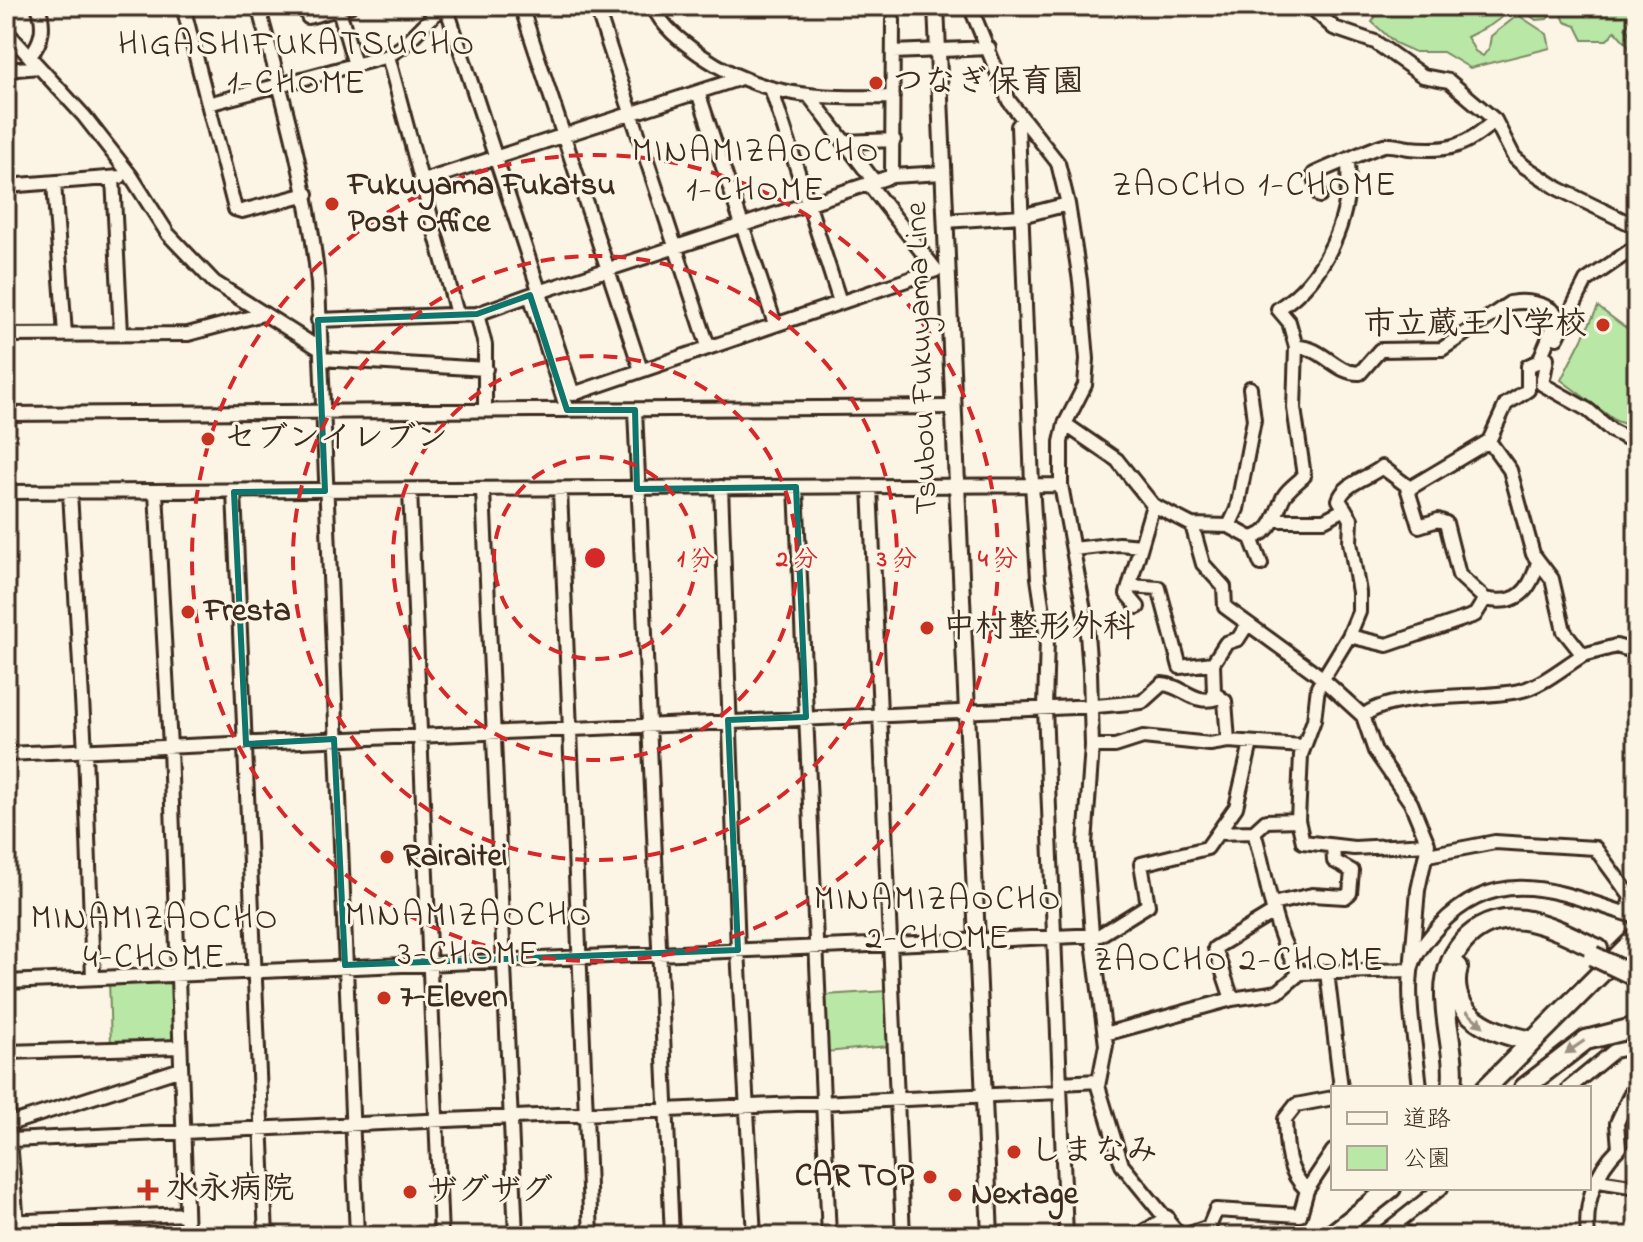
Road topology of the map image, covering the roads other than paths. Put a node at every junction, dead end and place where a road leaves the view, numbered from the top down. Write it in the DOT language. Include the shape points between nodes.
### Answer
graph roads {
  1 [pos="38,6"];
  2 [pos="183,6"];
  3 [pos="258,6"];
  4 [pos="306,6"];
  5 [pos="444,6"];
  6 [pos="521,6"];
  7 [pos="596,6"];
  8 [pos="653,6"];
  9 [pos="936,6"];
  10 [pos="970,6"];
  11 [pos="1310,6"];
  12 [pos="343,7"];
  13 [pos="893,20"];
  14 [pos="6,31"];
  15 [pos="989,48"];
  16 [pos="938,50"];
  17 [pos="893,52"];
  18 [pos="30,56"];
  19 [pos="388,56"];
  20 [pos="355,65"];
  21 [pos="39,67"];
  22 [pos="6,70"];
  23 [pos="738,79"];
  24 [pos="279,84"];
  25 [pos="772,91"];
  26 [pos="698,92"];
  27 [pos="810,97"];
  28 [pos="893,97"];
  29 [pos="208,104"];
  30 [pos="632,114"];
  31 [pos="1495,120"];
  32 [pos="1022,121"];
  33 [pos="563,135"];
  34 [pos="894,140"];
  35 [pos="844,142"];
  36 [pos="494,157"];
  37 [pos="1348,162"];
  38 [pos="943,173"];
  39 [pos="131,176"];
  40 [pos="892,176"];
  41 [pos="113,178"];
  42 [pos="420,182"];
  43 [pos="871,182"];
  44 [pos="54,183"];
  45 [pos="6,186"];
  46 [pos="307,194"];
  47 [pos="1320,196"];
  48 [pos="808,204"];
  49 [pos="1068,204"];
  50 [pos="1021,216"];
  51 [pos="945,221"];
  52 [pos="741,225"];
  53 [pos="1637,227"];
  54 [pos="1637,246"];
  55 [pos="674,247"];
  56 [pos="607,268"];
  57 [pos="534,294"];
  58 [pos="840,302"];
  59 [pos="263,314"];
  60 [pos="457,314"];
  61 [pos="477,314"];
  62 [pos="318,320"];
  63 [pos="775,324"];
  64 [pos="121,333"];
  65 [pos="65,334"];
  66 [pos="6,335"];
  67 [pos="708,346"];
  68 [pos="1296,347"];
  69 [pos="320,354"];
  70 [pos="1541,362"];
  71 [pos="486,369"];
  72 [pos="641,370"];
  73 [pos="1250,388"];
  74 [pos="953,407"];
  75 [pos="485,410"];
  76 [pos="567,410"];
  77 [pos="635,410"];
  78 [pos="323,411"];
  79 [pos="6,414"];
  80 [pos="1065,424"];
  81 [pos="1489,441"];
  82 [pos="1637,443"];
  83 [pos="1032,484"];
  84 [pos="956,485"];
  85 [pos="1061,485"];
  86 [pos="870,486"];
  87 [pos="721,487"];
  88 [pos="796,487"];
  89 [pos="1407,487"];
  90 [pos="637,489"];
  91 [pos="410,490"];
  92 [pos="483,490"];
  93 [pos="560,490"];
  94 [pos="325,491"];
  95 [pos="6,492"];
  96 [pos="70,492"];
  97 [pos="156,492"];
  98 [pos="234,492"];
  99 [pos="1153,505"];
  100 [pos="1345,509"];
  101 [pos="1275,520"];
  102 [pos="1192,525"];
  103 [pos="1229,526"];
  104 [pos="1251,538"];
  105 [pos="1141,546"];
  106 [pos="1073,549"];
  107 [pos="1538,562"];
  108 [pos="1261,564"];
  109 [pos="1130,586"];
  110 [pos="1485,599"];
  111 [pos="1138,607"];
  112 [pos="1247,625"];
  113 [pos="1349,636"];
  114 [pos="1637,652"];
  115 [pos="1583,655"];
  116 [pos="1213,663"];
  117 [pos="1322,679"];
  118 [pos="1217,698"];
  119 [pos="1091,705"];
  120 [pos="1045,708"];
  121 [pos="966,710"];
  122 [pos="879,714"];
  123 [pos="1363,716"];
  124 [pos="806,717"];
  125 [pos="728,720"];
  126 [pos="650,724"];
  127 [pos="568,729"];
  128 [pos="494,733"];
  129 [pos="419,736"];
  130 [pos="334,739"];
  131 [pos="1228,741"];
  132 [pos="1251,743"];
  133 [pos="246,744"];
  134 [pos="1092,746"];
  135 [pos="1303,746"];
  136 [pos="170,747"];
  137 [pos="85,751"];
  138 [pos="6,754"];
  139 [pos="1298,820"];
  140 [pos="1254,832"];
  141 [pos="1218,833"];
  142 [pos="1333,846"];
  143 [pos="1428,849"];
  144 [pos="1273,908"];
  145 [pos="1632,915"];
  146 [pos="1092,934"];
  147 [pos="1054,936"];
  148 [pos="1637,937"];
  149 [pos="975,939"];
  150 [pos="889,943"];
  151 [pos="815,946"];
  152 [pos="738,950"];
  153 [pos="660,953"];
  154 [pos="1596,953"];
  155 [pos="1637,954"];
  156 [pos="579,956"];
  157 [pos="504,959"];
  158 [pos="427,962"];
  159 [pos="345,965"];
  160 [pos="1637,969"];
  161 [pos="255,970"];
  162 [pos="1411,970"];
  163 [pos="1327,972"];
  164 [pos="1300,973"];
  165 [pos="177,974"];
  166 [pos="1637,977"];
  167 [pos="93,978"];
  168 [pos="6,982"];
  169 [pos="1232,999"];
  170 [pos="1637,1027"];
  171 [pos="1105,1034"];
  172 [pos="1533,1041"];
  173 [pos="1633,1046"];
  174 [pos="180,1047"];
  175 [pos="6,1052"];
  176 [pos="1637,1064"];
  177 [pos="181,1069"];
  178 [pos="1637,1080"];
  179 [pos="1099,1081"];
  180 [pos="1341,1086"];
  181 [pos="1420,1086"];
  182 [pos="1452,1086"];
  183 [pos="1488,1086"];
  184 [pos="1504,1086"];
  185 [pos="1527,1086"];
  186 [pos="1571,1086"];
  187 [pos="1060,1088"];
  188 [pos="6,1093"];
  189 [pos="985,1098"];
  190 [pos="1331,1098"];
  191 [pos="895,1102"];
  192 [pos="822,1105"];
  193 [pos="746,1108"];
  194 [pos="666,1112"];
  195 [pos="585,1115"];
  196 [pos="511,1118"];
  197 [pos="435,1120"];
  198 [pos="9,1124"];
  199 [pos="351,1125"];
  200 [pos="261,1128"];
  201 [pos="184,1134"];
  202 [pos="10,1140"];
  203 [pos="1331,1154"];
  204 [pos="1592,1180"];
  205 [pos="1637,1187"];
  206 [pos="1307,1190"];
  207 [pos="1388,1190"];
  208 [pos="1405,1190"];
  209 [pos="1439,1190"];
  210 [pos="186,1214"];
  211 [pos="1167,1217"];
  212 [pos="11,1222"];
  213 [pos="1402,1232"];
  214 [pos="18,1236"];
  215 [pos="187,1236"];
  216 [pos="266,1236"];
  217 [pos="357,1236"];
  218 [pos="441,1236"];
  219 [pos="516,1236"];
  220 [pos="591,1236"];
  221 [pos="672,1236"];
  222 [pos="754,1236"];
  223 [pos="829,1236"];
  224 [pos="903,1236"];
  225 [pos="990,1236"];
  226 [pos="1066,1236"];
  227 [pos="1138,1236"];
  228 [pos="1182,1236"];
  229 [pos="1330,1236"];
  230 [pos="1349,1236"];
  231 [pos="1380,1236"];
  232 [pos="1588,1236"];
  1 -- 18 [label="street" via="43,32"];
  2 -- 29 [label="street"];
  3 -- 24 [label="street"];
  4 -- 12 [label="street" via="308,17"];
  5 -- 19 [label="street"];
  5 -- 36 [label="street"];
  6 -- 33 [label="street"];
  7 -- 30 [label="street"];
  8 -- 23 [label="street" via="681,41"];
  9 -- 16 [label="main road, Tsubou Fukuyama Line"];
  10 -- 15 [label="street"];
  11 -- 31 [label="street" via="1334,28 1375,42 1423,76 1449,81"];
  12 -- 20 [label="street"];
  13 -- 17 [label="street"];
  14 -- 18 [label="street"];
  15 -- 16 [label="street"];
  15 -- 32 [label="street"];
  16 -- 17 [label="street"];
  16 -- 38 [label="main road, Tsubou Fukuyama Line"];
  17 -- 28 [label="street"];
  18 -- 21 [label="street"];
  19 -- 20 [label="street"];
  19 -- 42 [label="street"];
  20 -- 24 [label="street"];
  21 -- 22 [label="street"];
  21 -- 39 [label="street"];
  23 -- 25 [label="street"];
  23 -- 26 [label="street"];
  24 -- 29 [label="street"];
  24 -- 46 [label="street"];
  25 -- 27 [label="street"];
  25 -- 48 [label="street"];
  26 -- 30 [label="street"];
  26 -- 52 [label="street"];
  27 -- 28 [label="street"];
  27 -- 35 [label="street"];
  28 -- 34 [label="street"];
  29 -- 46 [label="street" via="235,209"];
  30 -- 33 [label="street"];
  30 -- 55 [label="street"];
  31 -- 37 [label="street" via="1475,138 1441,151 1384,145"];
  31 -- 53 [label="street" via="1524,166"];
  32 -- 49 [label="street" via="1058,163"];
  32 -- 50 [label="street"];
  33 -- 36 [label="street"];
  33 -- 56 [label="street"];
  34 -- 35 [label="street"];
  34 -- 40 [label="street"];
  35 -- 43 [label="street"];
  36 -- 42 [label="street"];
  36 -- 57 [label="street"];
  37 -- 47 [label="street" via="1314,174"];
  37 -- 68 [label="street" via="1347,208 1323,264 1307,286 1278,309 1289,322"];
  38 -- 40 [label="street"];
  38 -- 51 [label="main road, Tsubou Fukuyama Line"];
  39 -- 41 [label="street"];
  39 -- 59 [label="street" via="168,234 214,282"];
  40 -- 43 [label="street"];
  41 -- 44 [label="street"];
  41 -- 64 [label="street"];
  42 -- 60 [label="street"];
  43 -- 48 [label="street"];
  43 -- 58 [label="street" via="936,270"];
  44 -- 45 [label="street"];
  44 -- 65 [label="street"];
  46 -- 62 [label="street"];
  48 -- 52 [label="street"];
  48 -- 58 [label="street"];
  49 -- 50 [label="street"];
  49 -- 80 [label="street" via="1087,359 1085,385"];
  50 -- 51 [label="street"];
  50 -- 83 [label="street"];
  51 -- 74 [label="main road, Tsubou Fukuyama Line"];
  52 -- 55 [label="street"];
  52 -- 63 [label="street"];
  54 -- 70 [label="street" via="1586,281"];
  55 -- 56 [label="street"];
  55 -- 67 [label="street"];
  56 -- 57 [label="street"];
  56 -- 72 [label="street"];
  57 -- 61 [label="street"];
  57 -- 72 [label="street" via="573,394"];
  57 -- 76 [label="street"];
  58 -- 63 [label="street"];
  59 -- 64 [label="street" via="188,334"];
  59 -- 69 [label="street"];
  60 -- 61 [label="street"];
  60 -- 62 [label="street"];
  61 -- 71 [label="street"];
  62 -- 69 [label="street"];
  63 -- 67 [label="street"];
  64 -- 65 [label="street"];
  65 -- 66 [label="street"];
  67 -- 72 [label="street"];
  68 -- 70 [label="street" via="1309,347 1344,370 1360,373 1380,350 1442,349 1510,303 1522,301 1552,309 1558,316"];
  68 -- 101 [label="street" via="1294,408 1304,476 1282,497"];
  69 -- 71 [label="street"];
  69 -- 78 [label="street"];
  70 -- 81 [label="street" via="1528,366 1528,390 1506,404"];
  70 -- 82 [label="street" via="1542,384"];
  71 -- 75 [label="street"];
  73 -- 103 [label="street" via="1254,420"];
  74 -- 77 [label="street"];
  74 -- 84 [label="main road, Tsubou Fukuyama Line"];
  75 -- 76 [label="street"];
  75 -- 78 [label="street"];
  76 -- 77 [label="street"];
  77 -- 90 [label="street"];
  78 -- 79 [label="street"];
  78 -- 94 [label="street"];
  80 -- 85 [label="street"];
  80 -- 99 [label="street" via="1124,466"];
  81 -- 89 [label="street"];
  81 -- 107 [label="street" via="1510,470"];
  83 -- 84 [label="street"];
  83 -- 85 [label="street"];
  83 -- 120 [label="street" via="1047,639"];
  84 -- 86 [label="street"];
  84 -- 121 [label="main road, Tsubou Fukuyama Line"];
  85 -- 106 [label="street"];
  86 -- 88 [label="street"];
  86 -- 122 [label="street"];
  87 -- 88 [label="street"];
  87 -- 90 [label="street"];
  87 -- 125 [label="street"];
  88 -- 124 [label="street"];
  89 -- 100 [label="street" via="1382,467 1340,494"];
  89 -- 110 [label="street" via="1419,526 1446,523 1459,575"];
  90 -- 93 [label="street"];
  90 -- 126 [label="street"];
  91 -- 92 [label="street"];
  91 -- 94 [label="street"];
  91 -- 129 [label="street"];
  92 -- 93 [label="street"];
  92 -- 128 [label="street"];
  93 -- 127 [label="street"];
  94 -- 98 [label="street"];
  94 -- 130 [label="street"];
  95 -- 96 [label="street"];
  96 -- 97 [label="street"];
  96 -- 137 [label="street"];
  97 -- 98 [label="street"];
  97 -- 136 [label="street"];
  98 -- 133 [label="street"];
  99 -- 102 [label="street"];
  99 -- 105 [label="street"];
  100 -- 101 [label="street" via="1324,520"];
  100 -- 113 [label="street" via="1351,519 1359,592 1359,612"];
  101 -- 104 [label="street"];
  102 -- 103 [label="street"];
  102 -- 112 [label="street" via="1203,564 1224,587 1225,607"];
  103 -- 104 [label="street"];
  104 -- 108 [label="street"];
  105 -- 106 [label="street"];
  105 -- 109 [label="street"];
  106 -- 119 [label="street" via="1086,621"];
  107 -- 110 [label="street" via="1530,587 1517,599"];
  107 -- 115 [label="street" via="1552,579 1564,631"];
  109 -- 111 [label="street" via="1127,594"];
  109 -- 116 [label="street" via="1159,588 1180,667"];
  110 -- 113 [label="street" via="1475,615 1387,645"];
  112 -- 116 [label="street"];
  112 -- 117 [label="street"];
  113 -- 117 [label="street"];
  114 -- 115 [label="street" via="1616,646"];
  115 -- 123 [label="street" via="1522,690 1418,699"];
  116 -- 118 [label="street"];
  117 -- 123 [label="street"];
  117 -- 135 [label="street"];
  118 -- 119 [label="street" via="1199,701 1162,684 1142,702"];
  118 -- 131 [label="street" via="1225,701"];
  119 -- 120 [label="street"];
  119 -- 134 [label="street"];
  120 -- 121 [label="street"];
  120 -- 147 [label="street"];
  121 -- 122 [label="street"];
  121 -- 149 [label="main road, Tsubou Fukuyama Line"];
  122 -- 124 [label="street"];
  122 -- 150 [label="street"];
  123 -- 143 [label="street" via="1375,751 1411,803"];
  124 -- 125 [label="street"];
  124 -- 151 [label="street"];
  125 -- 126 [label="street"];
  125 -- 152 [label="street"];
  126 -- 127 [label="street"];
  126 -- 153 [label="street"];
  127 -- 128 [label="street"];
  127 -- 156 [label="street"];
  128 -- 129 [label="street"];
  128 -- 157 [label="street"];
  129 -- 130 [label="street"];
  129 -- 158 [label="street"];
  130 -- 133 [label="street"];
  130 -- 159 [label="street"];
  131 -- 132 [label="street"];
  131 -- 134 [label="street" via="1143,737"];
  132 -- 135 [label="street"];
  132 -- 141 [label="street" via="1236,807"];
  133 -- 136 [label="street"];
  133 -- 161 [label="street"];
  134 -- 146 [label="street" via="1085,817"];
  135 -- 139 [label="street"];
  136 -- 137 [label="street"];
  136 -- 165 [label="street"];
  137 -- 138 [label="street"];
  137 -- 167 [label="street"];
  139 -- 140 [label="street" via="1266,821"];
  139 -- 142 [label="street" via="1303,842"];
  140 -- 141 [label="street"];
  140 -- 144 [label="street"];
  141 -- 146 [label="street" via="1207,848 1141,864 1148,905 1100,935"];
  142 -- 143 [label="street"];
  142 -- 144 [label="street" via="1334,861 1352,871 1350,893 1312,895"];
  143 -- 145 [label="street" via="1495,842 1595,848 1631,897"];
  143 -- 162 [label="street" via="1418,890"];
  144 -- 164 [label="street"];
  144 -- 169 [label="street" via="1215,948"];
  145 -- 162 [label="street" via="1549,888 1498,888 1446,919 1429,936"];
  146 -- 147 [label="street"];
  146 -- 171 [label="street"];
  147 -- 149 [label="street"];
  147 -- 187 [label="street"];
  148 -- 172 [label="highway"];
  149 -- 150 [label="street"];
  149 -- 189 [label="main road, Tsubou Fukuyama Line"];
  150 -- 151 [label="street"];
  150 -- 191 [label="street"];
  151 -- 152 [label="street"];
  151 -- 192 [label="street"];
  152 -- 153 [label="street"];
  152 -- 193 [label="street"];
  153 -- 156 [label="street"];
  153 -- 194 [label="street"];
  154 -- 160 [label="highway"];
  154 -- 166 [label="highway, bridge"];
  154 -- 172 [label="highway, one-way" via="1528,930 1498,929 1468,945 1456,971 1456,988 1466,1012 1499,1034"];
  154 -- 182 [label="highway" via="1558,931 1521,920 1496,921 1463,939 1447,970 1444,991"];
  155 -- 184 [label="highway"];
  156 -- 157 [label="street"];
  156 -- 195 [label="street"];
  157 -- 158 [label="street"];
  157 -- 196 [label="street"];
  158 -- 159 [label="street"];
  158 -- 197 [label="street"];
  159 -- 161 [label="street"];
  159 -- 199 [label="street"];
  161 -- 165 [label="street"];
  161 -- 200 [label="street"];
  162 -- 163 [label="street"];
  162 -- 181 [label="street"];
  163 -- 164 [label="street"];
  163 -- 180 [label="street"];
  164 -- 169 [label="street" via="1278,992"];
  165 -- 167 [label="street"];
  165 -- 174 [label="street"];
  167 -- 168 [label="street"];
  169 -- 171 [label="street"];
  170 -- 185 [label="highway, one-way" via="1586,1040"];
  171 -- 179 [label="street"];
  172 -- 183 [label="highway"];
  173 -- 176 [label="street"];
  173 -- 186 [label="street" via="1614,1051"];
  174 -- 175 [label="street"];
  174 -- 177 [label="street"];
  177 -- 198 [label="street"];
  177 -- 201 [label="street"];
  178 -- 204 [label="street" via="1617,1123 1619,1148"];
  179 -- 187 [label="street"];
  179 -- 211 [label="street" via="1122,1165"];
  187 -- 189 [label="street"];
  187 -- 226 [label="street"];
  188 -- 198 [label="street"];
  189 -- 191 [label="street"];
  189 -- 225 [label="main road, Tsubou Fukuyama Line"];
  190 -- 206 [label="street" via="1296,1105 1285,1119 1288,1159"];
  191 -- 192 [label="street"];
  191 -- 224 [label="street"];
  192 -- 193 [label="street"];
  192 -- 223 [label="street"];
  193 -- 194 [label="street"];
  193 -- 222 [label="street"];
  194 -- 195 [label="street"];
  194 -- 221 [label="street"];
  195 -- 196 [label="street"];
  195 -- 220 [label="street"];
  196 -- 197 [label="street"];
  196 -- 219 [label="street"];
  197 -- 199 [label="street"];
  197 -- 218 [label="street"];
  198 -- 202 [label="street"];
  199 -- 200 [label="street"];
  199 -- 217 [label="street"];
  200 -- 201 [label="street"];
  200 -- 216 [label="street"];
  201 -- 202 [label="street"];
  201 -- 210 [label="street"];
  202 -- 212 [label="street"];
  203 -- 206 [label="street"];
  204 -- 205 [label="street"];
  204 -- 232 [label="street"];
  206 -- 228 [label="street" via="1300,1215 1216,1210 1209,1227"];
  207 -- 229 [label="highway"];
  208 -- 230 [label="highway"];
  209 -- 213 [label="street"];
  210 -- 212 [label="street"];
  210 -- 215 [label="street"];
  211 -- 227 [label="street"];
  211 -- 228 [label="street"];
  212 -- 214 [label="street"];
  213 -- 231 [label="street"];
}
